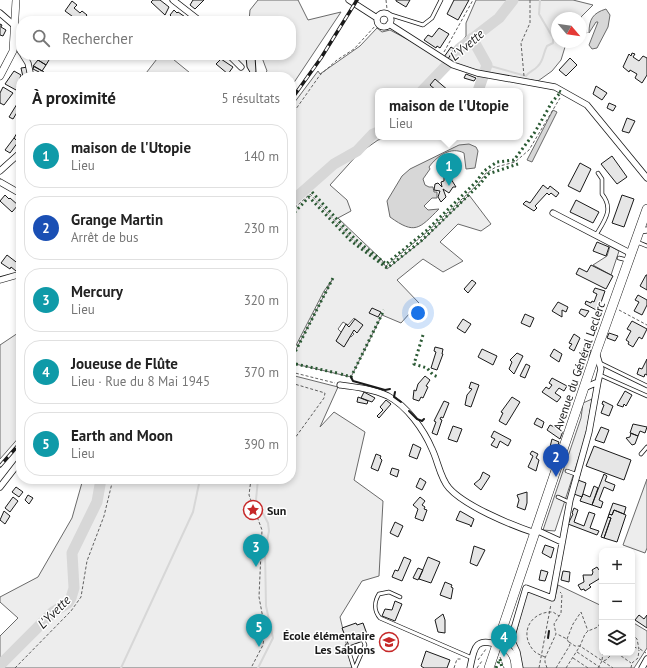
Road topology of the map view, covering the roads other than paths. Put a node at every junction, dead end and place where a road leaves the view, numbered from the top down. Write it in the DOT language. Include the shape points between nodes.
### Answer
graph roads {
  1 [pos="16,0"];
  2 [pos="173,0"];
  3 [pos="349,0"];
  4 [pos="441,0"];
  5 [pos="0,13"];
  6 [pos="386,14"];
  7 [pos="194,16"];
  8 [pos="377,20"];
  9 [pos="389,24"];
  10 [pos="15,26"];
  11 [pos="14,40"];
  12 [pos="16,43"];
  13 [pos="26,60"];
  14 [pos="234,60"];
  15 [pos="241,67"];
  16 [pos="30,72"];
  17 [pos="0,76"];
  18 [pos="16,157"];
  19 [pos="0,171"];
  20 [pos="598,173"];
  21 [pos="647,178"];
  22 [pos="0,182"];
  23 [pos="16,191"];
  24 [pos="647,209"];
  25 [pos="553,213"];
  26 [pos="643,230"];
  27 [pos="596,235"];
  28 [pos="636,241"];
  29 [pos="647,246"];
  30 [pos="630,257"];
  31 [pos="619,258"];
  32 [pos="16,275"];
  33 [pos="0,280"];
  34 [pos="596,352"];
  35 [pos="600,363"];
  36 [pos="599,378"];
  37 [pos="340,385"];
  38 [pos="647,386"];
  39 [pos="584,388"];
  40 [pos="647,396"];
  41 [pos="647,447"];
  42 [pos="641,454"];
  43 [pos="16,466"];
  44 [pos="567,471"];
  45 [pos="578,475"];
  46 [pos="0,487"];
  47 [pos="558,497"];
  48 [pos="571,503"];
  49 [pos="535,532"];
  50 [pos="562,542"];
  51 [pos="400,597"];
  52 [pos="363,640"];
  53 [pos="498,645"];
  54 [pos="347,646"];
  55 [pos="473,659"];
  56 [pos="647,659"];
  57 [pos="354,668"];
  58 [pos="470,668"];
  59 [pos="489,668"];
  60 [pos="515,668"];
  61 [pos="520,668"];
  62 [pos="642,668"];
  1 -- 10 [label="street"];
  2 -- 7 [label="street"];
  3 -- 8 [label="street"];
  4 -- 6 [label="lane" via="432,18 423,26"];
  5 -- 10 [label="street"];
  6 -- 8 [label="street" via="381,14"];
  6 -- 9 [label="street" via="390,20"];
  8 -- 9 [label="street" via="382,26"];
  9 -- 21 [label="street" via="453,65 477,73 545,84 564,91 587,105"];
  10 -- 11 [label="street"];
  11 -- 12 [label="street"];
  11 -- 17 [label="street" via="13,51"];
  13 -- 16 [label="street"];
  14 -- 15 [label="street"];
  18 -- 19 [label="street"];
  20 -- 27 [label="lane" via="602,179 602,194 609,206"];
  22 -- 23 [label="street"];
  24 -- 26 [label="main road, Avenue du Général Leclerc"];
  25 -- 27 [label="street"];
  26 -- 28 [label="main road, Avenue du Général Leclerc"];
  27 -- 30 [label="street"];
  28 -- 29 [label="lane"];
  28 -- 30 [label="main road, Avenue du Général Leclerc"];
  30 -- 31 [label="lane"];
  30 -- 34 [label="main road, Avenue du Général Leclerc"];
  32 -- 33 [label="street"];
  34 -- 35 [label="street"];
  34 -- 39 [label="main road, Avenue du Général Leclerc"];
  35 -- 36 [label="street"];
  35 -- 38 [label="lane"];
  36 -- 39 [label="street"];
  36 -- 40 [label="lane"];
  36 -- 45 [label="street"];
  37 -- 49 [label="street" via="375,391 398,403 426,437 447,486 454,493 476,507"];
  39 -- 49 [label="main road, Avenue du Général Leclerc"];
  41 -- 42 [label="lane"];
  43 -- 46 [label="street"];
  44 -- 45 [label="lane"];
  45 -- 48 [label="street"];
  47 -- 48 [label="lane"];
  48 -- 50 [label="street"];
  49 -- 50 [label="street"];
  49 -- 53 [label="main road, Avenue du Général Leclerc"];
  50 -- 61 [label="street" via="552,598 526,588 511,638"];
  51 -- 55 [label="lane" via="389,592 379,594 375,606 380,618"];
  52 -- 57 [label="lane" via="365,645"];
  53 -- 55 [label="street" via="490,642 477,644"];
  53 -- 59 [label="main road, Avenue du Général Leclerc" via="489,655"];
  53 -- 60 [label="street" via="508,648 514,657"];
  54 -- 57 [label="lane"];
  55 -- 58 [label="street"];
  56 -- 62 [label="street"];
}
